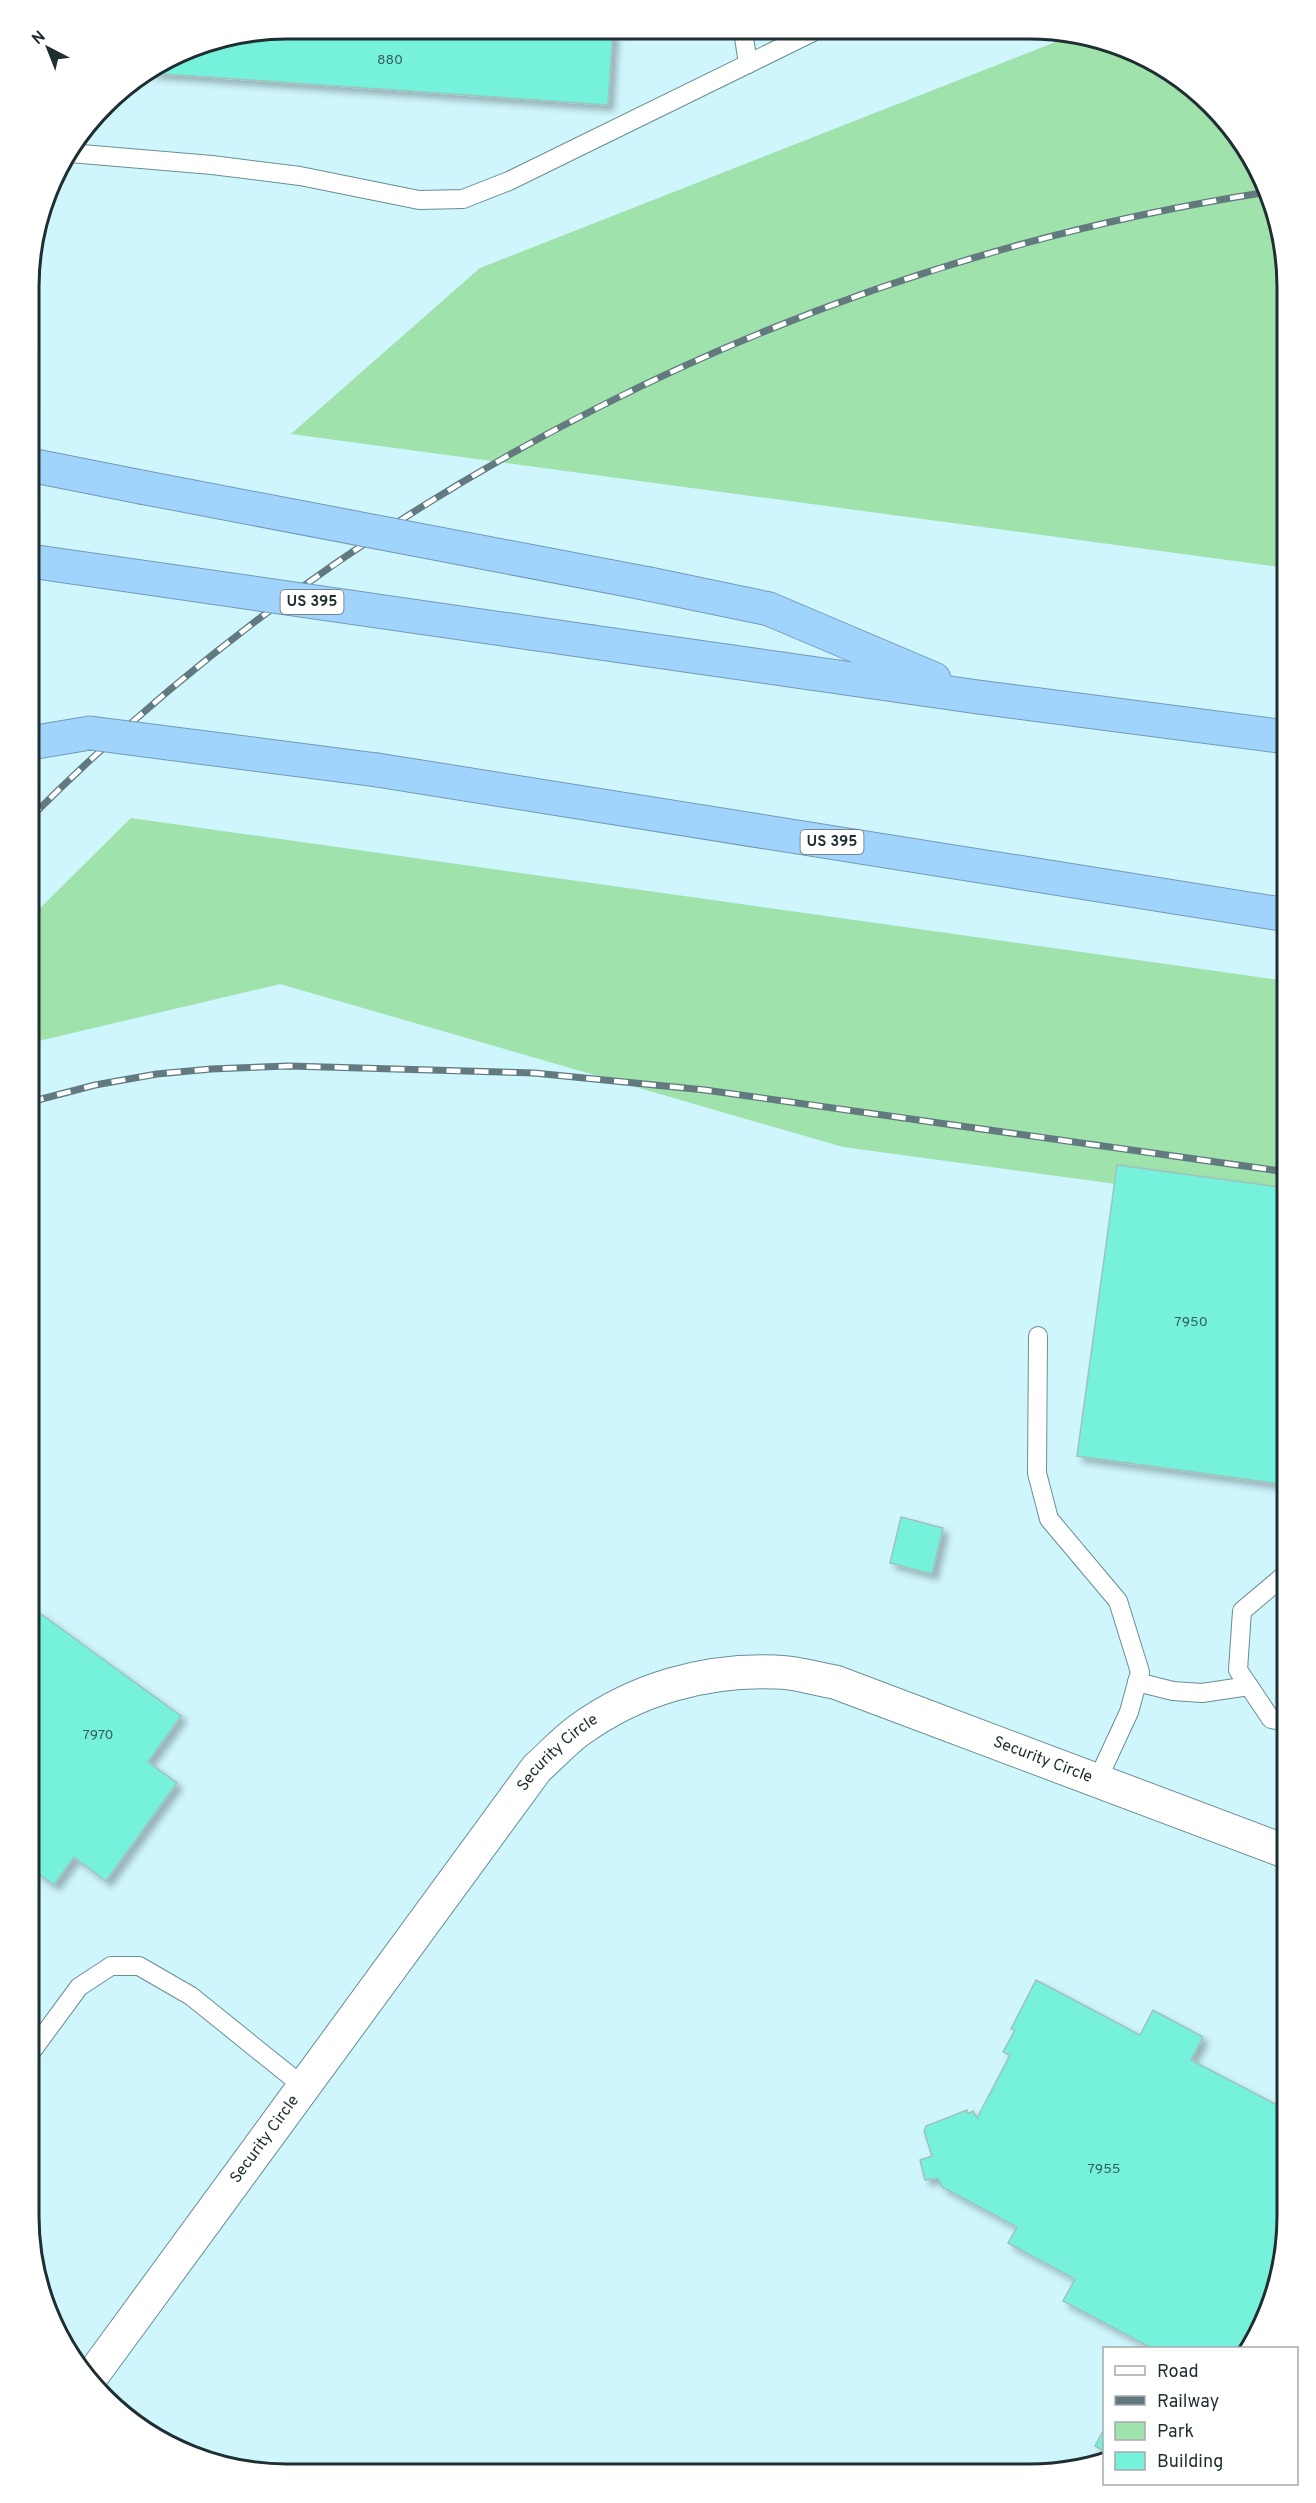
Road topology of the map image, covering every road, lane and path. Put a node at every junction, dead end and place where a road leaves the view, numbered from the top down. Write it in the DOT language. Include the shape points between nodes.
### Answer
graph roads {
  1 [pos="744,39"];
  2 [pos="799,39"];
  3 [pos="748,64"];
  4 [pos="78,154"];
  5 [pos="39,467"];
  6 [pos="39,562"];
  7 [pos="978,697"];
  8 [pos="39,725"];
  9 [pos="90,733"];
  10 [pos="1277,736"];
  11 [pos="39,742"];
  12 [pos="1277,913"];
  13 [pos="1038,1336"];
  14 [pos="1277,1581"];
  15 [pos="1137,1682"];
  16 [pos="1248,1686"];
  17 [pos="1277,1720"];
  18 [pos="1098,1781"];
  19 [pos="1277,1848"];
  20 [pos="39,2041"];
  21 [pos="304,2087"];
  22 [pos="94,2372"];
  1 -- 3 [label="lane"];
  2 -- 3 [label="lane"];
  3 -- 4 [label="lane" via="509,181 463,199 419,200 300,176"];
  5 -- 7 [label="highway, bridge" via="769,609"];
  6 -- 7 [label="highway, US 395, bridge"];
  7 -- 10 [label="highway, US 395"];
  8 -- 9 [label="highway, US 395"];
  9 -- 11 [label="highway"];
  9 -- 12 [label="highway, US 395, bridge" via="377,770"];
  13 -- 15 [label="lane" via="1037,1473 1049,1519 1118,1601 1140,1672"];
  14 -- 16 [label="lane" via="1242,1611 1238,1670"];
  15 -- 16 [label="lane" via="1202,1693"];
  15 -- 18 [label="lane" via="1129,1712"];
  16 -- 17 [label="lane" via="1271,1719"];
  18 -- 19 [label="street, Security Circle"];
  18 -- 21 [label="street, Security Circle" via="835,1682 778,1672 724,1673 666,1685 593,1721 537,1768"];
  20 -- 21 [label="lane" via="79,1987 111,1966 139,1966 191,1995"];
  21 -- 22 [label="street, Security Circle"];
}
